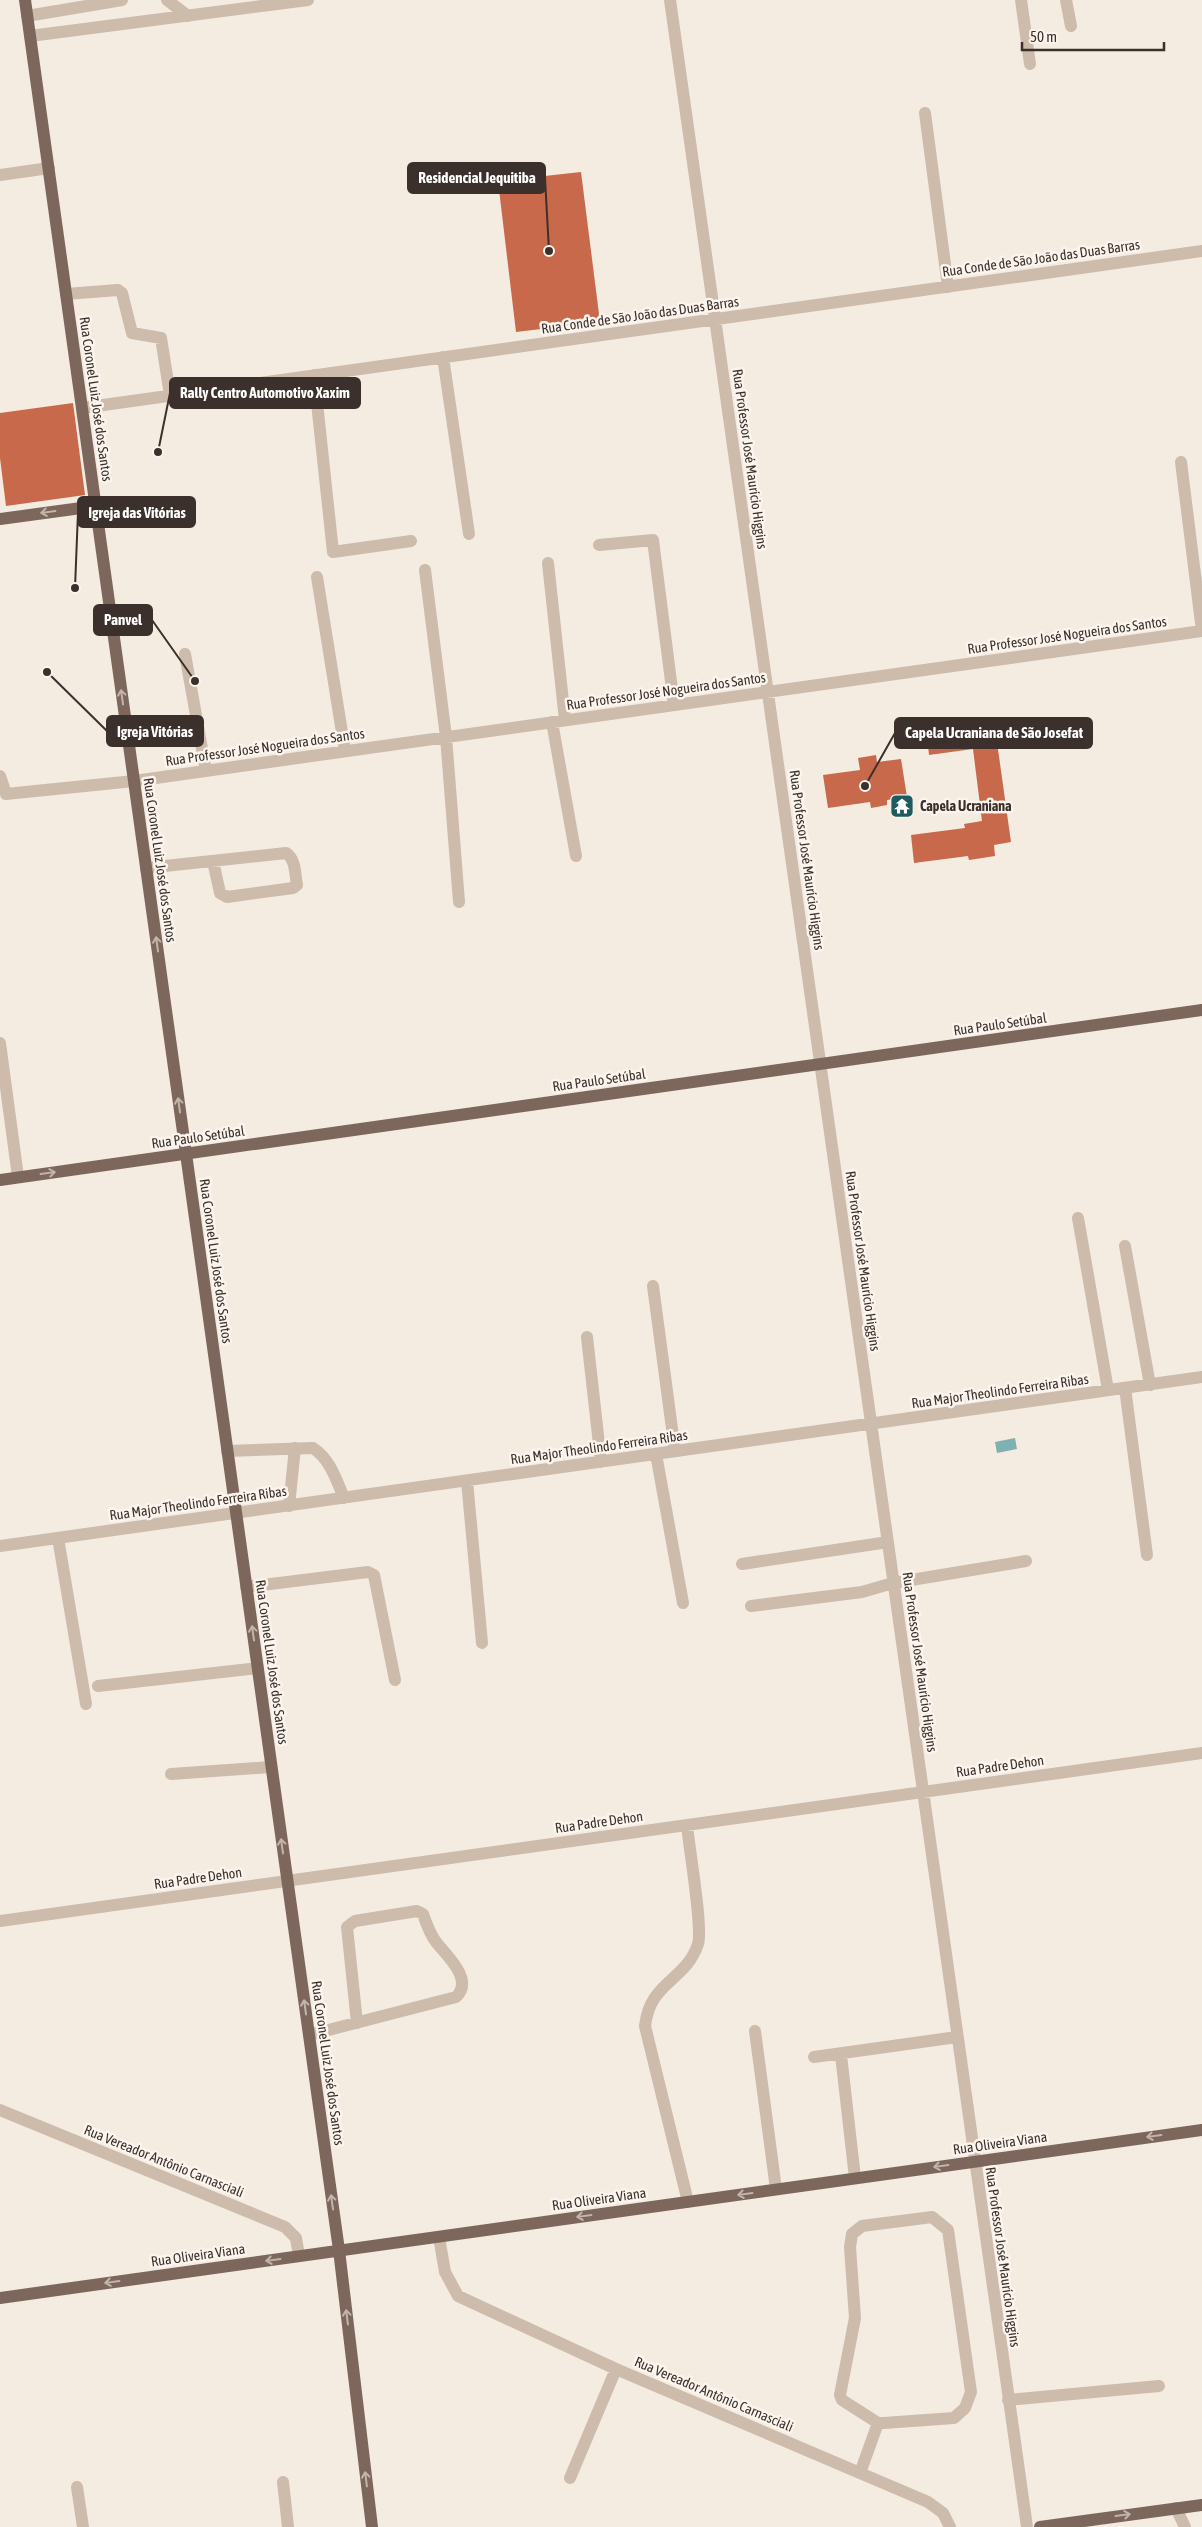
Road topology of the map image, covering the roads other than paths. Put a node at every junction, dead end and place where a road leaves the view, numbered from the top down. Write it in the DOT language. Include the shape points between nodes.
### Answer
graph roads {
  1 [pos="25,0"];
  2 [pos="122,0"];
  3 [pos="167,0"];
  4 [pos="308,0"];
  5 [pos="670,0"];
  6 [pos="1021,0"];
  7 [pos="1066,0"];
  8 [pos="27,16"];
  9 [pos="188,16"];
  10 [pos="1072,26"];
  11 [pos="30,36"];
  12 [pos="1030,64"];
  13 [pos="925,113"];
  14 [pos="49,168"];
  15 [pos="0,175"];
  16 [pos="1202,251"];
  17 [pos="948,287"];
  18 [pos="66,294"];
  19 [pos="715,319"];
  20 [pos="443,357"];
  21 [pos="314,375"];
  22 [pos="170,395"];
  23 [pos="82,408"];
  24 [pos="1181,462"];
  25 [pos="96,506"];
  26 [pos="0,519"];
  27 [pos="469,534"];
  28 [pos="411,541"];
  29 [pos="599,545"];
  30 [pos="548,563"];
  31 [pos="425,570"];
  32 [pos="317,577"];
  33 [pos="1202,631"];
  34 [pos="185,654"];
  35 [pos="768,692"];
  36 [pos="674,705"];
  37 [pos="565,720"];
  38 [pos="552,722"];
  39 [pos="446,737"];
  40 [pos="345,751"];
  41 [pos="206,771"];
  42 [pos="0,776"];
  43 [pos="134,781"];
  44 [pos="576,856"];
  45 [pos="212,861"];
  46 [pos="146,868"];
  47 [pos="459,902"];
  48 [pos="1202,1010"];
  49 [pos="0,1043"];
  50 [pos="820,1064"];
  51 [pos="186,1154"];
  52 [pos="18,1177"];
  53 [pos="0,1180"];
  54 [pos="1078,1218"];
  55 [pos="1126,1246"];
  56 [pos="653,1286"];
  57 [pos="587,1337"];
  58 [pos="1202,1377"];
  59 [pos="1150,1385"];
  60 [pos="1125,1388"];
  61 [pos="1108,1390"];
  62 [pos="871,1424"];
  63 [pos="295,1448"];
  64 [pos="227,1451"];
  65 [pos="675,1451"];
  66 [pos="656,1454"];
  67 [pos="601,1462"];
  68 [pos="467,1480"];
  69 [pos="344,1498"];
  70 [pos="289,1506"];
  71 [pos="236,1513"];
  72 [pos="58,1538"];
  73 [pos="888,1542"];
  74 [pos="0,1546"];
  75 [pos="1147,1555"];
  76 [pos="1026,1561"];
  77 [pos="742,1564"];
  78 [pos="893,1583"];
  79 [pos="246,1587"];
  80 [pos="682,1603"];
  81 [pos="751,1606"];
  82 [pos="482,1643"];
  83 [pos="258,1668"];
  84 [pos="395,1680"];
  85 [pos="98,1686"];
  86 [pos="86,1704"];
  87 [pos="1202,1753"];
  88 [pos="271,1767"];
  89 [pos="171,1774"];
  90 [pos="923,1792"];
  91 [pos="687,1825"];
  92 [pos="287,1880"];
  93 [pos="0,1921"];
  94 [pos="357,2023"];
  95 [pos="755,2031"];
  96 [pos="309,2035"];
  97 [pos="957,2037"];
  98 [pos="841,2055"];
  99 [pos="814,2058"];
  100 [pos="0,2110"];
  101 [pos="1202,2130"];
  102 [pos="975,2162"];
  103 [pos="854,2178"];
  104 [pos="776,2189"];
  105 [pos="688,2202"];
  106 [pos="439,2237"];
  107 [pos="339,2250"];
  108 [pos="299,2256"];
  109 [pos="0,2298"];
  110 [pos="616,2369"];
  111 [pos="1159,2386"];
  112 [pos="1008,2400"];
  113 [pos="878,2423"];
  114 [pos="860,2473"];
  115 [pos="570,2478"];
  116 [pos="283,2482"];
  117 [pos="77,2487"];
  118 [pos="1202,2504"];
  119 [pos="1176,2508"];
  120 [pos="1099,2523"];
  121 [pos="83,2527"];
  122 [pos="288,2527"];
  123 [pos="372,2527"];
  124 [pos="950,2527"];
  125 [pos="1027,2527"];
  126 [pos="1040,2527"];
  127 [pos="1185,2527"];
  1 -- 8 [label="main road, Rua Coronel Luiz José dos Santos"];
  2 -- 8 [label="street"];
  3 -- 9 [label="street"];
  4 -- 9 [label="street"];
  5 -- 19 [label="street, Rua Professor José Maurício Higgins"];
  6 -- 12 [label="street"];
  7 -- 10 [label="street"];
  8 -- 11 [label="main road, Rua Coronel Luiz José dos Santos"];
  9 -- 11 [label="street"];
  11 -- 14 [label="main road, Rua Coronel Luiz José dos Santos"];
  13 -- 17 [label="street"];
  14 -- 15 [label="street"];
  14 -- 18 [label="main road, Rua Coronel Luiz José dos Santos"];
  16 -- 17 [label="street, Rua Conde de São João das Duas Barras"];
  17 -- 19 [label="street, Rua Conde de São João das Duas Barras"];
  18 -- 22 [label="street" via="118,290 122,293 132,333 161,338"];
  18 -- 23 [label="main road, Rua Coronel Luiz José dos Santos"];
  19 -- 20 [label="street, Rua Conde de São João das Duas Barras"];
  19 -- 35 [label="street, Rua Professor José Maurício Higgins"];
  20 -- 21 [label="street, Rua Conde de São João das Duas Barras"];
  20 -- 27 [label="street"];
  21 -- 22 [label="street, Rua Conde de São João das Duas Barras"];
  21 -- 28 [label="street" via="333,552"];
  22 -- 23 [label="street, Rua Conde de São João das Duas Barras"];
  23 -- 25 [label="main road, Rua Coronel Luiz José dos Santos"];
  24 -- 33 [label="street"];
  25 -- 26 [label="main road, one-way"];
  43 -- 25 [label="main road, Rua Coronel Luiz José dos Santos, one-way"];
  29 -- 36 [label="street" via="653,540"];
  30 -- 37 [label="street"];
  31 -- 39 [label="street"];
  32 -- 40 [label="street"];
  33 -- 35 [label="street, Rua Professor José Nogueira dos Santos"];
  34 -- 41 [label="street"];
  35 -- 36 [label="street, Rua Professor José Nogueira dos Santos"];
  35 -- 50 [label="street, Rua Professor José Maurício Higgins"];
  36 -- 37 [label="street, Rua Professor José Nogueira dos Santos"];
  37 -- 38 [label="street, Rua Professor José Nogueira dos Santos"];
  38 -- 39 [label="street, Rua Professor José Nogueira dos Santos"];
  38 -- 44 [label="street"];
  39 -- 40 [label="street, Rua Professor José Nogueira dos Santos"];
  39 -- 47 [label="street"];
  40 -- 41 [label="street, Rua Professor José Nogueira dos Santos"];
  41 -- 43 [label="street, Rua Professor José Nogueira dos Santos"];
  42 -- 43 [label="street, Rua Professor José Nogueira dos Santos" via="6,794"];
  43 -- 46 [label="main road, Rua Coronel Luiz José dos Santos"];
  45 -- 45 [label="street" via="286,853 293,864 296,885 293,888 222,895"];
  45 -- 46 [label="street"];
  51 -- 46 [label="main road, Rua Coronel Luiz José dos Santos, one-way"];
  48 -- 50 [label="main road, Rua Paulo Setúbal"];
  49 -- 52 [label="street"];
  50 -- 51 [label="main road, Rua Paulo Setúbal"];
  50 -- 62 [label="street, Rua Professor José Maurício Higgins"];
  52 -- 51 [label="main road, Rua Paulo Setúbal, one-way"];
  51 -- 64 [label="main road, Rua Coronel Luiz José dos Santos"];
  52 -- 53 [label="main road, Rua Paulo Setúbal"];
  54 -- 61 [label="street"];
  55 -- 59 [label="street"];
  56 -- 65 [label="street"];
  57 -- 67 [label="street"];
  58 -- 59 [label="street, Rua Major Theolindo Ferreira Ribas"];
  59 -- 60 [label="street, Rua Major Theolindo Ferreira Ribas"];
  60 -- 61 [label="street, Rua Major Theolindo Ferreira Ribas"];
  60 -- 75 [label="street"];
  61 -- 62 [label="street, Rua Major Theolindo Ferreira Ribas"];
  62 -- 65 [label="street, Rua Major Theolindo Ferreira Ribas"];
  62 -- 73 [label="street, Rua Professor José Maurício Higgins"];
  63 -- 64 [label="street"];
  63 -- 69 [label="street" via="312,1448 322,1454"];
  63 -- 70 [label="street"];
  64 -- 71 [label="main road, Rua Coronel Luiz José dos Santos"];
  65 -- 66 [label="street, Rua Major Theolindo Ferreira Ribas"];
  66 -- 67 [label="street, Rua Major Theolindo Ferreira Ribas"];
  66 -- 80 [label="street"];
  67 -- 68 [label="street, Rua Major Theolindo Ferreira Ribas"];
  68 -- 69 [label="street, Rua Major Theolindo Ferreira Ribas"];
  68 -- 82 [label="street"];
  69 -- 70 [label="street, Rua Major Theolindo Ferreira Ribas"];
  70 -- 71 [label="street, Rua Major Theolindo Ferreira Ribas"];
  71 -- 72 [label="street, Rua Major Theolindo Ferreira Ribas"];
  71 -- 79 [label="main road, Rua Coronel Luiz José dos Santos"];
  72 -- 74 [label="street, Rua Major Theolindo Ferreira Ribas"];
  72 -- 86 [label="street"];
  73 -- 77 [label="street"];
  73 -- 78 [label="street, Rua Professor José Maurício Higgins"];
  76 -- 78 [label="street"];
  78 -- 81 [label="street" via="862,1592"];
  78 -- 90 [label="street, Rua Professor José Maurício Higgins"];
  83 -- 79 [label="main road, Rua Coronel Luiz José dos Santos, one-way"];
  79 -- 84 [label="street" via="368,1572 374,1575"];
  83 -- 85 [label="street"];
  83 -- 88 [label="main road, Rua Coronel Luiz José dos Santos"];
  87 -- 90 [label="street, Rua Padre Dehon"];
  88 -- 89 [label="street"];
  92 -- 88 [label="main road, Rua Coronel Luiz José dos Santos, one-way"];
  90 -- 91 [label="street, Rua Padre Dehon"];
  90 -- 97 [label="street, Rua Professor José Maurício Higgins"];
  91 -- 92 [label="street, Rua Padre Dehon"];
  91 -- 105 [label="street" via="698,1943 687,1965 650,2003 645,2026"];
  92 -- 93 [label="street, Rua Padre Dehon"];
  96 -- 92 [label="main road, Rua Coronel Luiz José dos Santos, one-way"];
  94 -- 94 [label="street" via="456,1997 462,1992 464,1984 456,1967 435,1940 423,1914 417,1911 355,1921 347,1927"];
  94 -- 96 [label="street"];
  95 -- 104 [label="street"];
  107 -- 96 [label="main road, Rua Coronel Luiz José dos Santos, one-way"];
  97 -- 98 [label="street"];
  97 -- 102 [label="street, Rua Professor José Maurício Higgins"];
  98 -- 99 [label="street"];
  98 -- 103 [label="street"];
  100 -- 108 [label="street, Rua Vereador Antônio Carnasciali" via="285,2228 296,2238"];
  101 -- 102 [label="main road, Rua Oliveira Viana, one-way"];
  102 -- 103 [label="main road, Rua Oliveira Viana, one-way"];
  102 -- 112 [label="street, Rua Professor José Maurício Higgins"];
  103 -- 104 [label="main road, Rua Oliveira Viana"];
  104 -- 105 [label="main road, Rua Oliveira Viana, one-way"];
  105 -- 106 [label="main road, Rua Oliveira Viana, one-way"];
  106 -- 107 [label="main road, Rua Oliveira Viana"];
  106 -- 110 [label="street, Rua Vereador Antônio Carnasciali" via="445,2272 458,2296"];
  107 -- 108 [label="main road, Rua Oliveira Viana"];
  123 -- 107 [label="main road, Rua Coronel Luiz José dos Santos, one-way"];
  108 -- 109 [label="main road, Rua Oliveira Viana, one-way"];
  110 -- 114 [label="street, Rua Vereador Antônio Carnasciali"];
  110 -- 115 [label="street"];
  111 -- 112 [label="street"];
  112 -- 125 [label="street, Rua Professor José Maurício Higgins"];
  113 -- 113 [label="street" via="954,2418 965,2408 971,2392 948,2230 932,2217 862,2226 852,2234 855,2318 840,2395 842,2400"];
  113 -- 114 [label="street"];
  114 -- 124 [label="street, Rua Vereador Antônio Carnasciali" via="928,2502 943,2513"];
  116 -- 122 [label="street"];
  117 -- 121 [label="street"];
  118 -- 119 [label="main road"];
  120 -- 119 [label="main road, one-way"];
  119 -- 127 [label="street"];
  120 -- 126 [label="main road"];
}
